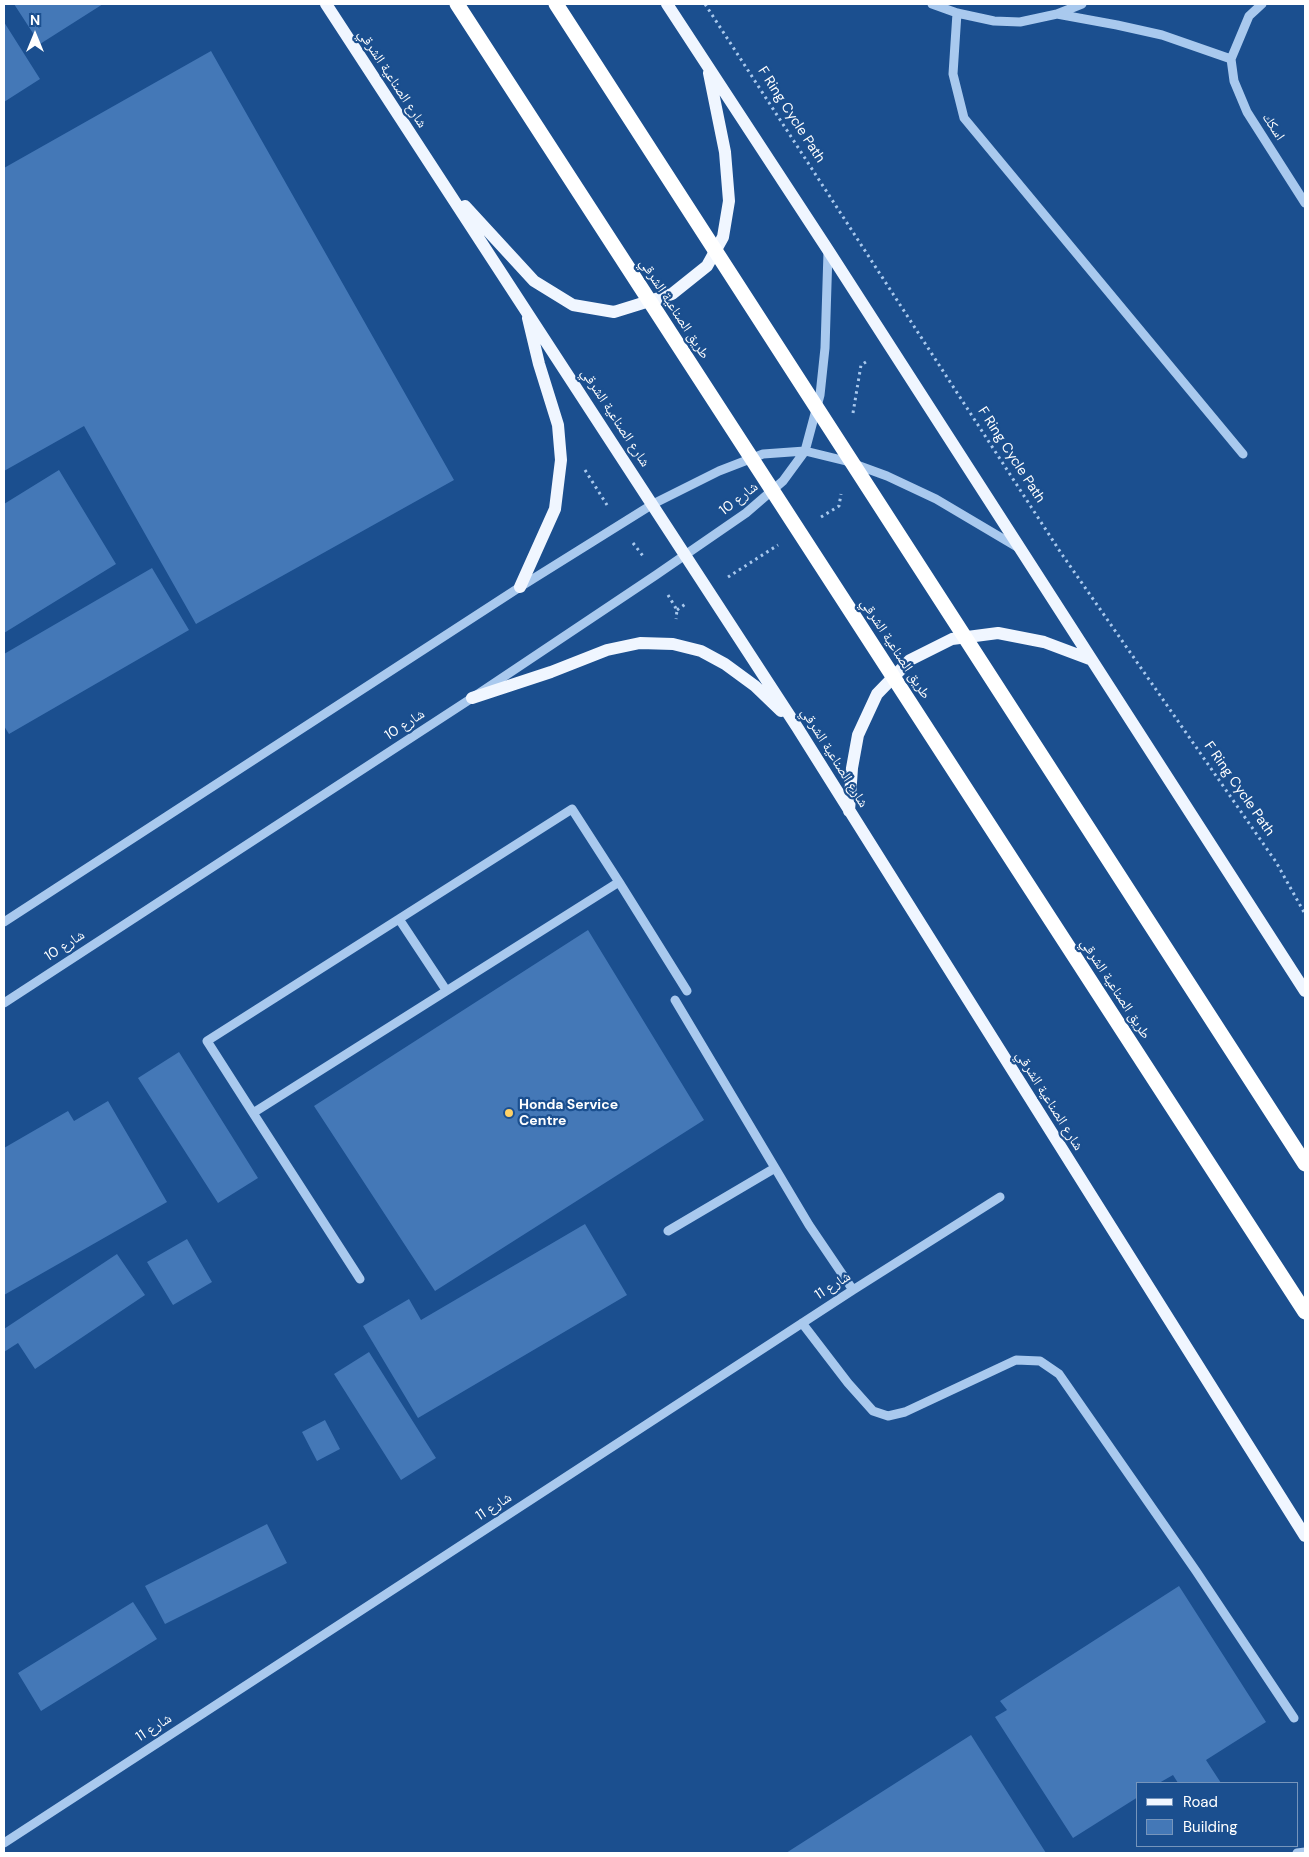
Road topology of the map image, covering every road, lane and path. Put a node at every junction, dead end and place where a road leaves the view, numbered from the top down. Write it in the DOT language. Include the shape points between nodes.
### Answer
graph roads {
  1 [pos="326,4"];
  2 [pos="456,4"];
  3 [pos="556,4"];
  4 [pos="667,4"];
  5 [pos="706,4"];
  6 [pos="932,4"];
  7 [pos="1082,4"];
  8 [pos="1262,4"];
  9 [pos="957,13"];
  10 [pos="1056,14"];
  11 [pos="1231,59"];
  12 [pos="707,64"];
  13 [pos="438,177"];
  14 [pos="1305,203"];
  15 [pos="828,250"];
  16 [pos="527,310"];
  17 [pos="805,451"];
  18 [pos="1243,454"];
  19 [pos="653,504"];
  20 [pos="1020,548"];
  21 [pos="686,555"];
  22 [pos="520,587"];
  23 [pos="1092,660"];
  24 [pos="472,698"];
  25 [pos="797,726"];
  26 [pos="849,811"];
  27 [pos="619,882"];
  28 [pos="1305,914"];
  29 [pos="399,919"];
  30 [pos="4,922"];
  31 [pos="446,990"];
  32 [pos="687,991"];
  33 [pos="1305,991"];
  34 [pos="675,1000"];
  35 [pos="4,1003"];
  36 [pos="253,1113"];
  37 [pos="1305,1164"];
  38 [pos="775,1168"];
  39 [pos="1000,1197"];
  40 [pos="668,1232"];
  41 [pos="360,1279"];
  42 [pos="853,1290"];
  43 [pos="1305,1312"];
  44 [pos="802,1323"];
  45 [pos="1305,1536"];
  46 [pos="1294,1718"];
  47 [pos="4,1843"];
  48 [pos="1305,1852"];
  49 [pos="1297,1853"];
  1 -- 13 [label="main road, شارع الصناعية الشرقي"];
  2 -- 43 [label="highway, طريق الصناعية الشرقي, bridge"];
  3 -- 37 [label="highway, bridge"];
  4 -- 12 [label="main road"];
  5 -- 28 [label="path, F Ring Cycle Path" via="1061,553 1276,862"];
  6 -- 9 [label="street"];
  7 -- 10 [label="street"];
  8 -- 11 [label="street" via="1249,16"];
  9 -- 10 [label="street" via="994,21 1020,22"];
  9 -- 18 [label="street" via="953,74 964,118"];
  10 -- 11 [label="street" via="1162,35"];
  11 -- 14 [label="street, اسكك" via="1234,81 1247,112"];
  12 -- 13 [label="main road" via="725,152 729,201 723,237 707,266 672,294 614,312 573,305 534,281"];
  12 -- 15 [label="main road"];
  13 -- 16 [label="main road, شارع الصناعية الشرقي"];
  15 -- 17 [label="street, شارع 10" via="820,395"];
  15 -- 20 [label="main road"];
  16 -- 19 [label="main road, شارع الصناعية الشرقي"];
  16 -- 22 [label="main road" via="538,364 558,425 561,460 555,509"];
  17 -- 19 [label="street, شارع 10" via="763,454 719,471"];
  17 -- 20 [label="street, شارع 10" via="887,476 936,499"];
  17 -- 21 [label="street, شارع 10" via="783,481 746,513"];
  19 -- 21 [label="main road, شارع الصناعية الشرقي"];
  19 -- 22 [label="street, شارع 10"];
  20 -- 23 [label="main road"];
  21 -- 24 [label="street, شارع 10"];
  21 -- 25 [label="main road, شارع الصناعية الشرقي"];
  22 -- 30 [label="street, شارع 10"];
  23 -- 26 [label="main road" via="1044,642 998,633 952,639 910,660 877,694 858,736"];
  23 -- 33 [label="main road"];
  24 -- 25 [label="main road" via="608,650 640,643 673,644 701,651 725,664 755,686"];
  24 -- 35 [label="street, شارع 10"];
  25 -- 26 [label="main road, شارع الصناعية الشرقي"];
  26 -- 45 [label="main road, شارع الصناعية الشرقي"];
  27 -- 29 [label="street" via="572,810"];
  27 -- 31 [label="street"];
  27 -- 32 [label="street"];
  29 -- 31 [label="street"];
  29 -- 36 [label="street" via="207,1041"];
  31 -- 36 [label="street"];
  34 -- 38 [label="street"];
  36 -- 41 [label="street"];
  38 -- 40 [label="street"];
  38 -- 42 [label="street" via="809,1226"];
  39 -- 42 [label="street, شارع 11"];
  42 -- 44 [label="street, شارع 11"];
  44 -- 46 [label="street" via="848,1383 873,1410 888,1416 904,1412 1016,1360 1040,1361 1059,1374"];
  44 -- 47 [label="street, شارع 11"];
  48 -- 49 [label="street"];
}
